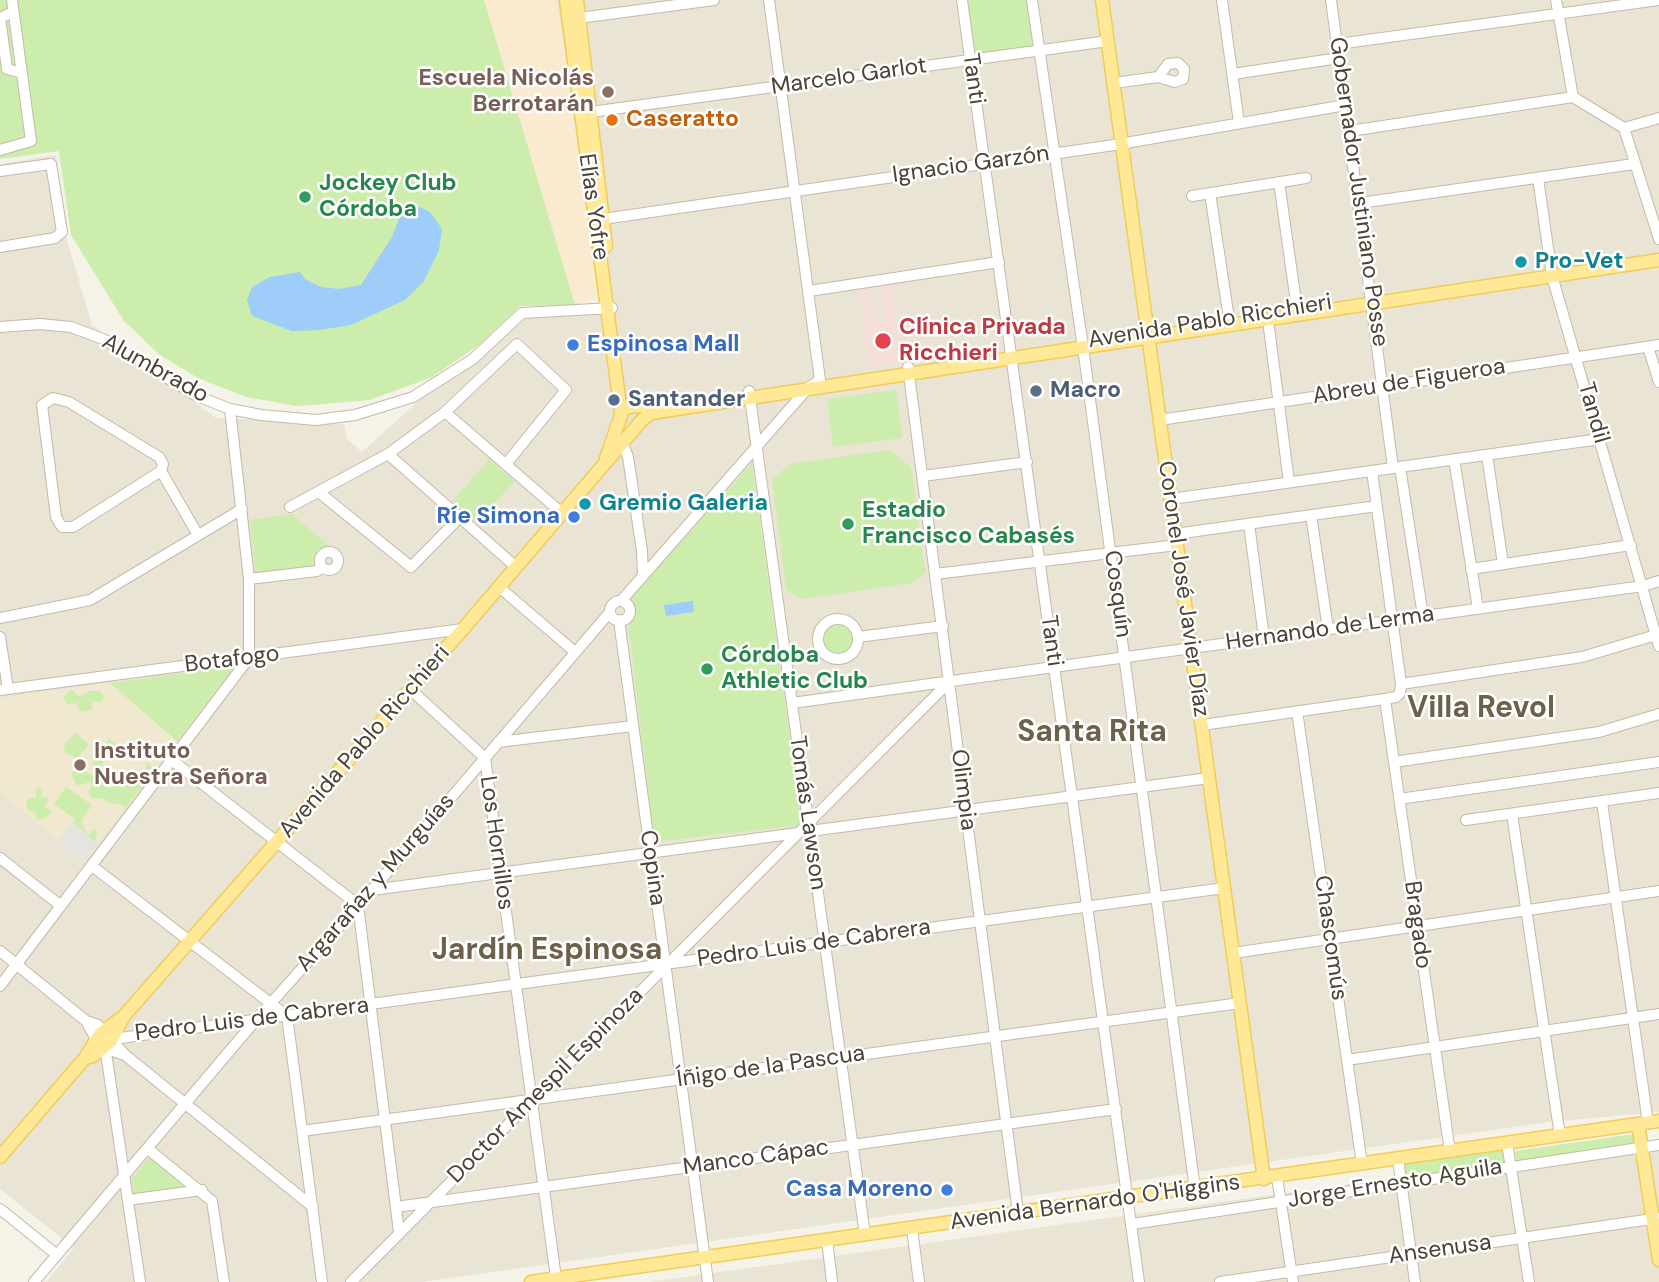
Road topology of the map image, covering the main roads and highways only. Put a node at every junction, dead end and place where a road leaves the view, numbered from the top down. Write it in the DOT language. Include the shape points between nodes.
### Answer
graph roads {
  1 [pos="566,0"];
  2 [pos="577,0"];
  3 [pos="1102,0"];
  4 [pos="600,220"];
  5 [pos="1659,258"];
  6 [pos="1373,300"];
  7 [pos="1148,334"];
  8 [pos="909,370"];
  9 [pos="749,394"];
  10 [pos="631,416"];
  11 [pos="603,465"];
  12 [pos="1648,1123"];
  13 [pos="0,1157"];
  14 [pos="1271,1178"];
  15 [pos="1656,1219"];
  16 [pos="1659,1260"];
  17 [pos="587,1278"];
  18 [pos="564,1279"];
  19 [pos="538,1282"];
  1 -- 4 [label="main road, Elías Yofre"];
  2 -- 4 [label="main road, Elías Yofre"];
  3 -- 7 [label="main road, Coronel José Javier Díaz"];
  4 -- 10 [label="main road, Elías Yofre" via="610,308"];
  5 -- 6 [label="main road, Avenida Pablo Ricchieri"];
  6 -- 7 [label="main road, Avenida Pablo Ricchieri"];
  6 -- 7 [label="main road, Avenida Pablo Ricchieri" via="1268,320"];
  7 -- 8 [label="main road, Avenida Pablo Ricchieri"];
  7 -- 14 [label="main road, Coronel José Javier Díaz" via="1240,1003"];
  8 -- 9 [label="main road, Avenida Pablo Ricchieri"];
  8 -- 9 [label="main road, Avenida Pablo Ricchieri"];
  9 -- 10 [label="main road, Avenida Pablo Ricchieri"];
  10 -- 11 [label="main road, Avenida Pablo Ricchieri"];
  10 -- 11 [label="main road, Avenida Pablo Ricchieri" via="623,444"];
  11 -- 13 [label="main road, Avenida Pablo Ricchieri"];
  12 -- 14 [label="main road, Avenida Bernardo O'Higgins"];
  12 -- 15 [label="main road" via="1641,1148"];
  14 -- 17 [label="main road, Avenida Bernardo O'Higgins"];
  15 -- 16 [label="main road"];
  17 -- 18 [label="main road, Avenida Bernardo O'Higgins"];
  18 -- 19 [label="main road, Avenida Bernardo O'Higgins"];
}
